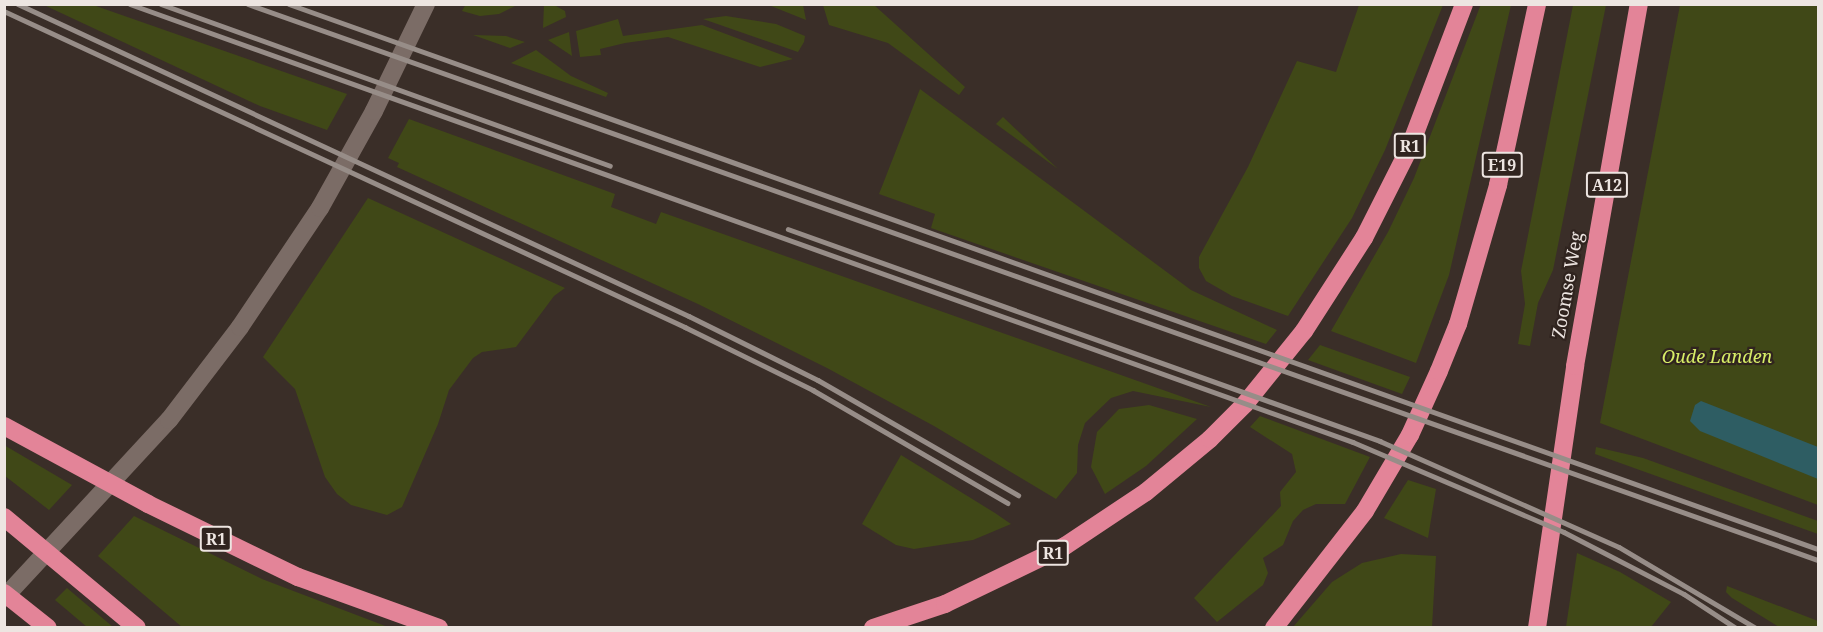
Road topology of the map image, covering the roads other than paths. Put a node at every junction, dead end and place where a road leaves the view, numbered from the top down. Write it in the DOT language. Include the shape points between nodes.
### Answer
graph roads {
  1 [pos="426,4"];
  2 [pos="1464,4"];
  3 [pos="1537,4"];
  4 [pos="1639,4"];
  5 [pos="4,426"];
  6 [pos="4,517"];
  7 [pos="4,593"];
  8 [pos="4,598"];
  9 [pos="48,627"];
  10 [pos="137,627"];
  11 [pos="439,627"];
  12 [pos="873,627"];
  13 [pos="1274,627"];
  14 [pos="1537,627"];
  1 -- 8 [label="street" via="332,186 246,318 169,420"];
  2 -- 12 [label="highway, R1" via="1409,149 1339,280 1270,375 1210,440 1146,492 1065,546 945,604"];
  3 -- 13 [label="highway, E19" via="1498,185 1458,324 1410,435 1365,512"];
  4 -- 14 [label="highway, Zoomse Weg / A12" via="1575,366"];
  5 -- 11 [label="highway, R1" via="288,573 362,603"];
  6 -- 10 [label="highway"];
  7 -- 9 [label="highway"];
}
